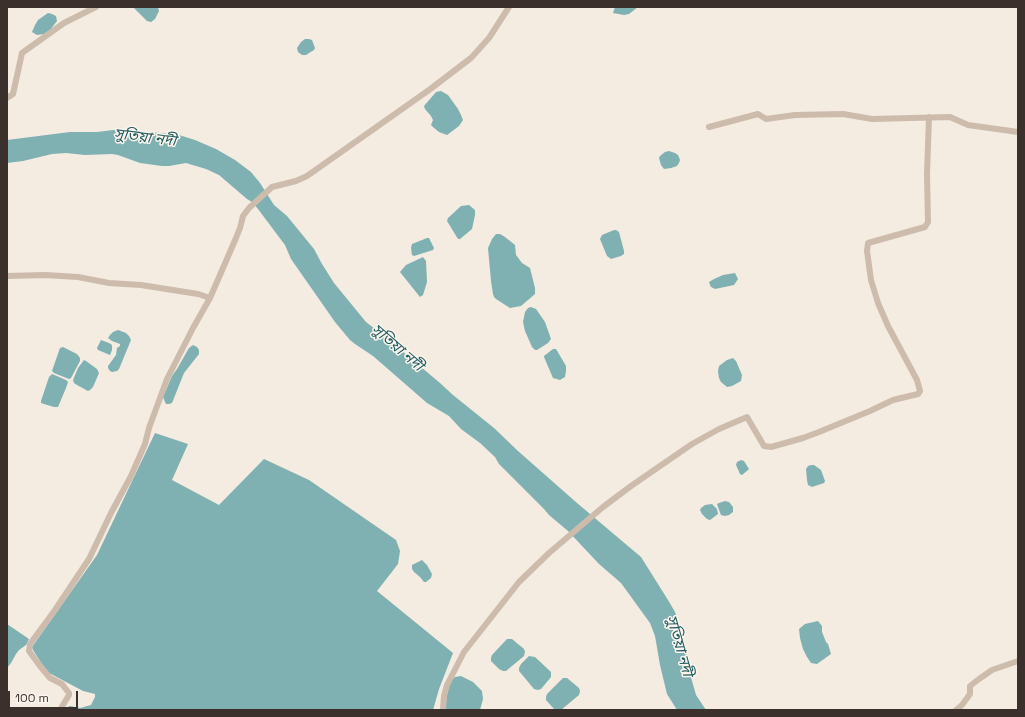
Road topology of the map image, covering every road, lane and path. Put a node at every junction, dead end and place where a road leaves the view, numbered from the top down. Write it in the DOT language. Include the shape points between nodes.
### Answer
graph roads {
  1 [pos="96,7"];
  2 [pos="509,7"];
  3 [pos="7,98"];
  4 [pos="929,118"];
  5 [pos="709,127"];
  6 [pos="1018,132"];
  7 [pos="7,276"];
  8 [pos="210,298"];
  9 [pos="1018,661"];
  10 [pos="60,710"];
  11 [pos="443,710"];
  12 [pos="956,710"];
  1 -- 3 [label="street" via="64,23 22,53 13,94"];
  2 -- 8 [label="street" via="489,38 471,58 307,176 272,187 249,208 243,216"];
  4 -- 5 [label="street" via="872,119 843,114 794,115 766,119 758,114"];
  4 -- 6 [label="street" via="950,117 968,125"];
  4 -- 11 [label="street" via="928,222 925,227 868,243 867,251 871,280 878,303 917,380 920,390 918,394 893,400 819,432 771,447 764,446 747,417 692,444 603,507 519,582 464,652 447,685"];
  7 -- 8 [label="street" via="78,277 198,294"];
  8 -- 10 [label="street" via="167,379 148,428 145,444 89,559 30,644 29,651 40,666 50,678 62,684 69,695"];
  9 -- 12 [label="street" via="992,670 970,686 970,694"];
}
